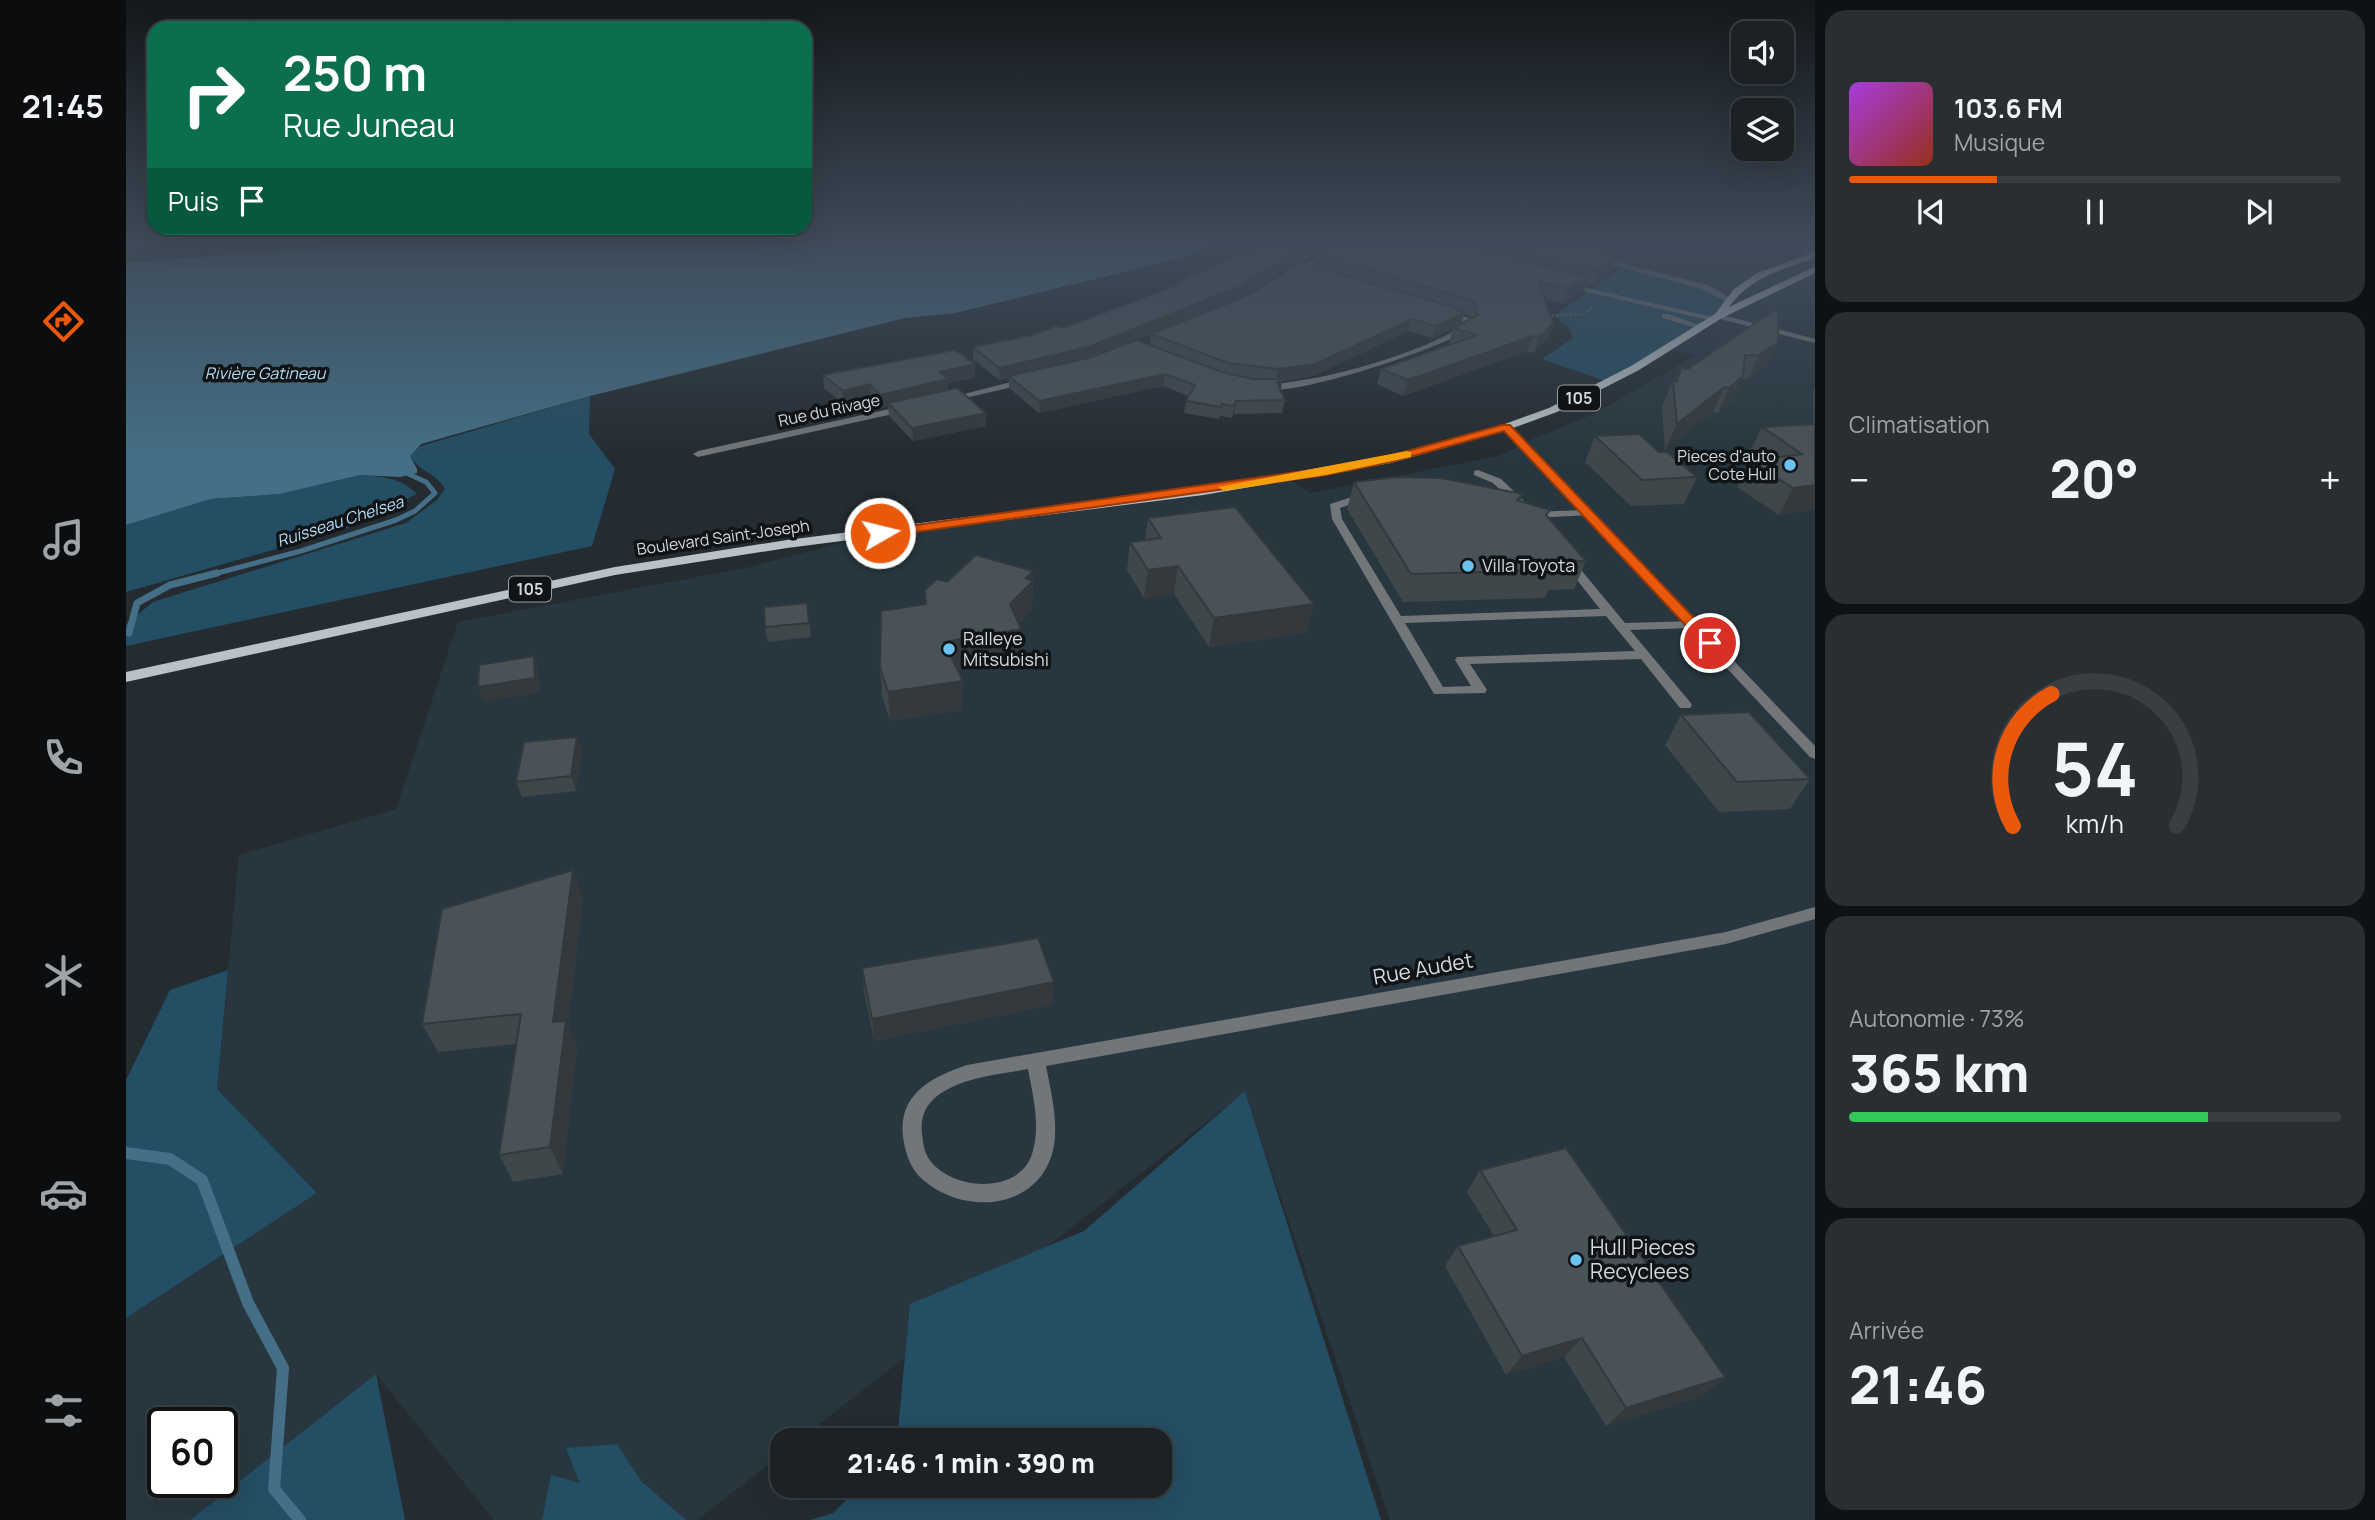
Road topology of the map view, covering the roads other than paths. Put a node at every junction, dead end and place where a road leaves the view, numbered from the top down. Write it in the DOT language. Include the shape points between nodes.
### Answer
graph roads {
  1 [pos="1454,316"];
  2 [pos="1664,316"];
  3 [pos="1711,316"];
  4 [pos="1716,317"];
  5 [pos="1701,327"];
  6 [pos="1815,341"];
  7 [pos="1038,379"];
  8 [pos="1247,386"];
  9 [pos="936,402"];
  10 [pos="923,404"];
  11 [pos="1506,427"];
  12 [pos="698,454"];
  13 [pos="1478,473"];
  14 [pos="1382,493"];
  15 [pos="1505,508"];
  16 [pos="1587,513"];
  17 [pos="1531,515"];
  18 [pos="1540,526"];
  19 [pos="1557,548"];
  20 [pos="1609,612"];
  21 [pos="1397,620"];
  22 [pos="1692,624"];
  23 [pos="1621,627"];
  24 [pos="1644,655"];
  25 [pos="126,677"];
  26 [pos="1685,705"];
  27 [pos="1815,754"];
  28 [pos="1815,913"];
  29 [pos="1036,1060"];
  1 -- 8 [label="street" via="1466,320 1468,327 1412,351 1315,381 1276,388"];
  2 -- 5 [label="street"];
  3 -- 4 [label="street"];
  4 -- 5 [label="main road, Boulevard Saint-Joseph / 105"];
  4 -- 6 [label="street"];
  5 -- 11 [label="main road, Boulevard Saint-Joseph / 105" via="1575,400"];
  7 -- 9 [label="street"];
  10 -- 12 [label="street, Rue du Rivage"];
  11 -- 16 [label="street"];
  11 -- 25 [label="main road, Boulevard Saint-Joseph / 105" via="1391,459 1287,478 615,571"];
  13 -- 17 [label="street" via="1497,481"];
  14 -- 21 [label="street" via="1334,506 1337,519"];
  15 -- 17 [label="street"];
  16 -- 17 [label="street"];
  16 -- 22 [label="street"];
  17 -- 18 [label="street"];
  19 -- 20 [label="street"];
  20 -- 21 [label="street"];
  20 -- 23 [label="street"];
  21 -- 24 [label="street" via="1439,691 1480,690 1461,660"];
  22 -- 23 [label="street"];
  22 -- 27 [label="street"];
  23 -- 24 [label="street"];
  24 -- 26 [label="street"];
  28 -- 29 [label="street, Rue Audet" via="1726,938"];
  29 -- 29 [label="street, Rue Audet" via="968,1074 928,1092 915,1106 911,1125 913,1146 924,1169 970,1194 995,1194 1018,1185 1032,1172 1046,1133"];
}
